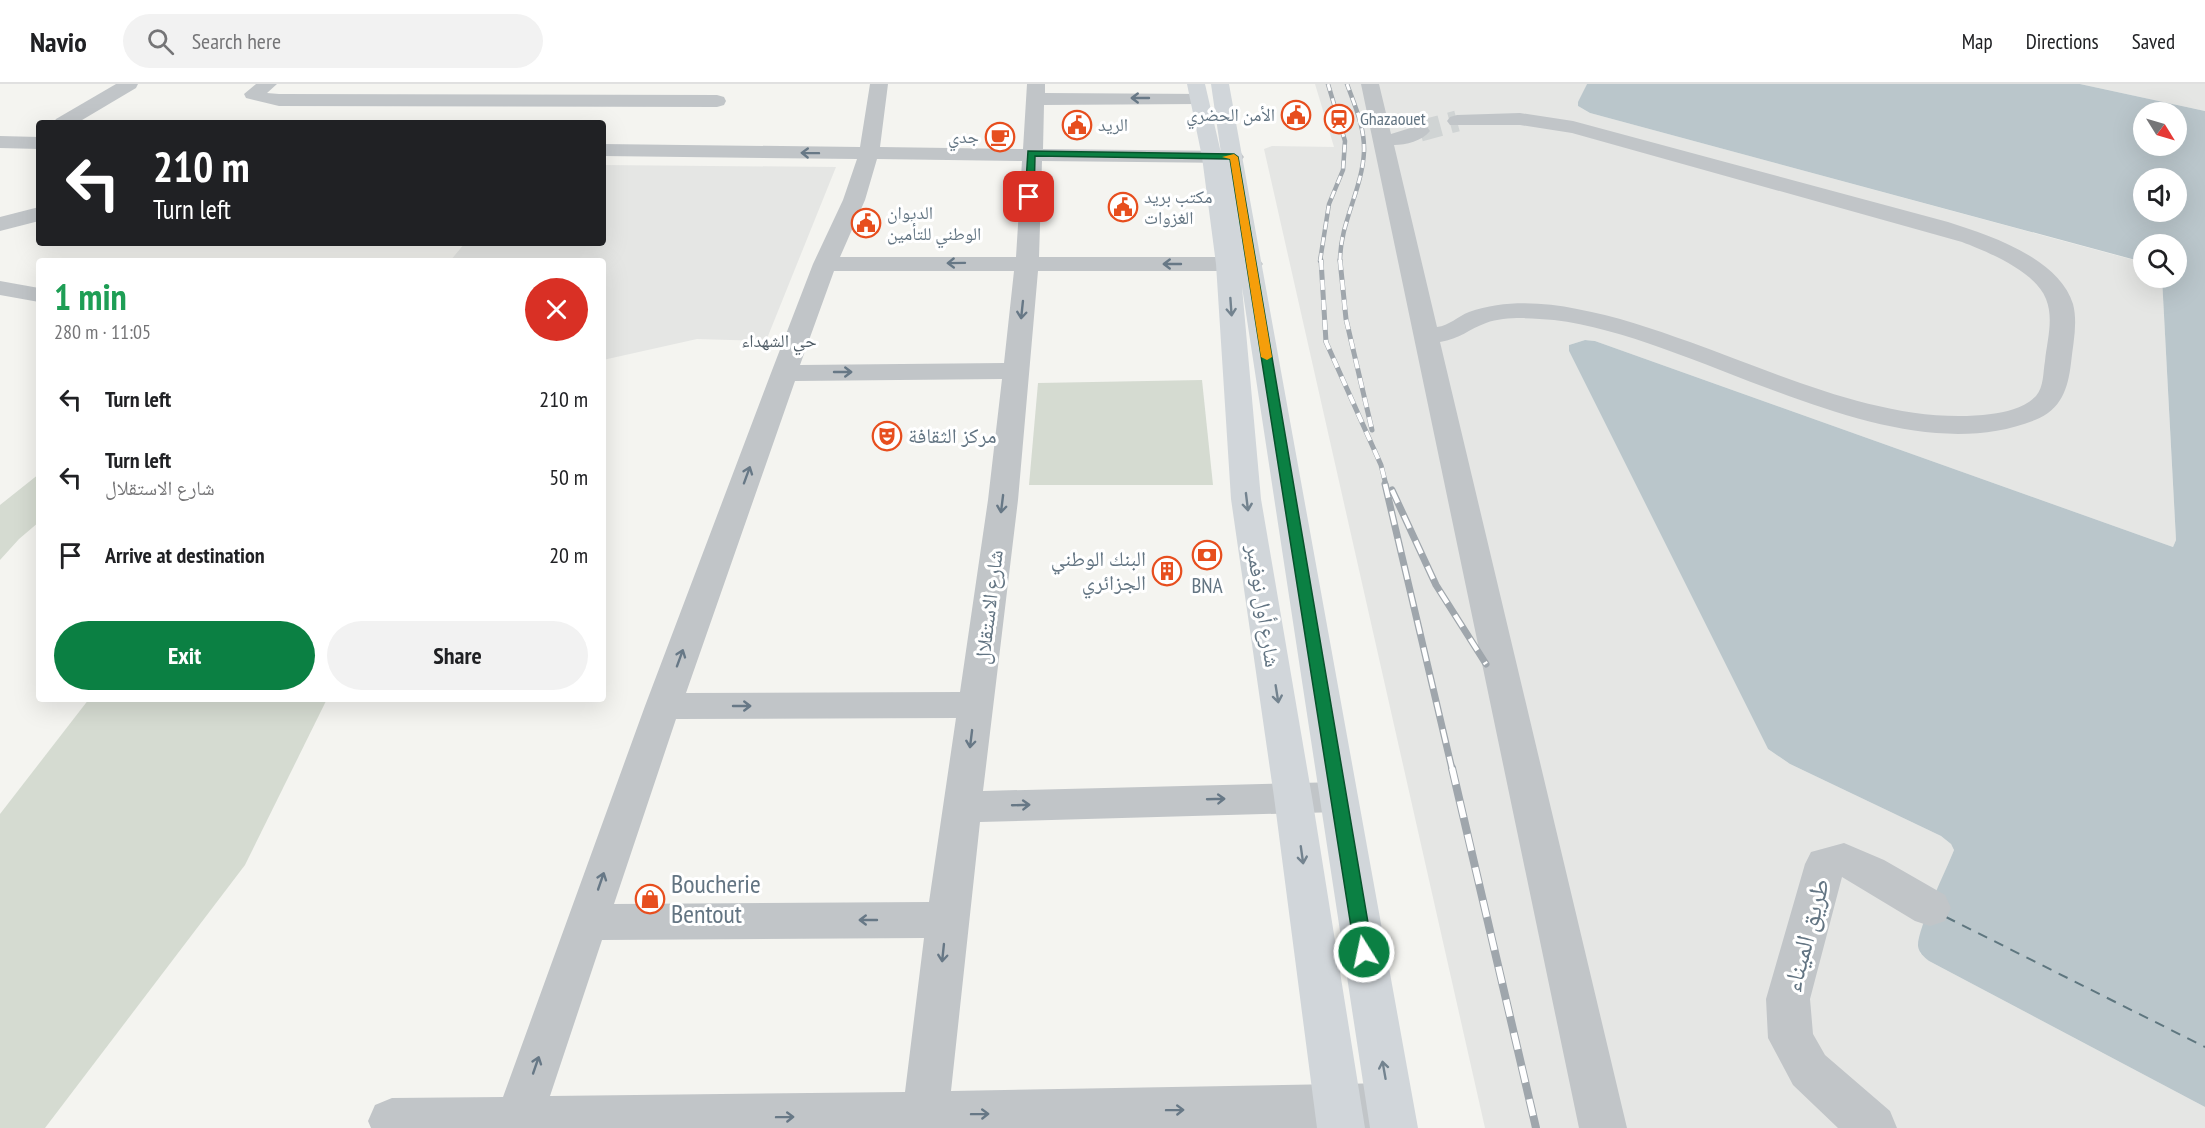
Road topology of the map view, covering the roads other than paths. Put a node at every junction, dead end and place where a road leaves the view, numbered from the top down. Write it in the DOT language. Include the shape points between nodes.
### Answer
graph roads {
  1 [pos="129,84"];
  2 [pos="268,84"];
  3 [pos="494,84"];
  4 [pos="879,84"];
  5 [pos="1370,84"];
  6 [pos="1205,89"];
  7 [pos="721,92"];
  8 [pos="1035,92"];
  9 [pos="478,102"];
  10 [pos="68,120"];
  11 [pos="1457,121"];
  12 [pos="1420,131"];
  13 [pos="1382,140"];
  14 [pos="35,141"];
  15 [pos="0,142"];
  16 [pos="606,150"];
  17 [pos="689,151"];
  18 [pos="869,153"];
  19 [pos="1031,153"];
  20 [pos="1223,157"];
  21 [pos="36,215"];
  22 [pos="0,224"];
  23 [pos="1027,263"];
  24 [pos="825,264"];
  25 [pos="1240,264"];
  26 [pos="0,288"];
  27 [pos="36,294"];
  28 [pos="1426,336"];
  29 [pos="1015,371"];
  30 [pos="784,373"];
  31 [pos="976,705"];
  32 [pos="663,706"];
  33 [pos="1293,797"];
  34 [pos="1338,797"];
  35 [pos="963,807"];
  36 [pos="1930,908"];
  37 [pos="947,920"];
  38 [pos="586,922"];
  39 [pos="1392,1117"];
  40 [pos="1339,1118"];
  41 [pos="392,1121"];
  42 [pos="924,1122"];
  43 [pos="516,1124"];
  44 [pos="1603,1128"];
  45 [pos="1873,1128"];
  1 -- 10 [label="street"];
  2 -- 9 [label="street" via="253,94 279,100"];
  3 -- 9 [label="street"];
  4 -- 18 [label="street"];
  5 -- 13 [label="street"];
  6 -- 8 [label="street, one-way"];
  6 -- 20 [label="main road, شارع أول نوفمبر"];
  7 -- 9 [label="street"];
  7 -- 17 [label="street"];
  8 -- 19 [label="street, شارع الاستقلال"];
  11 -- 28 [label="street" via="1520,119 1573,127 1940,227 1987,244 2033,270 2059,297 2063,318 2056,378 2045,402 2031,412 2012,419 1932,424 1840,404 1626,328 1573,315 1500,314 1478,318 1445,334"];
  12 -- 13 [label="street" via="1402,139"];
  13 -- 28 [label="street"];
  14 -- 15 [label="street"];
  16 -- 17 [label="street"];
  18 -- 17 [label="street, one-way"];
  18 -- 19 [label="street"];
  18 -- 24 [label="street" via="855,200"];
  19 -- 20 [label="street"];
  19 -- 23 [label="street, شارع الاستقلال"];
  20 -- 25 [label="main road, شارع أول نوفمبر"];
  21 -- 22 [label="street"];
  23 -- 24 [label="street, one-way"];
  25 -- 23 [label="street, one-way"];
  23 -- 29 [label="street, شارع الاستقلال, one-way"];
  24 -- 30 [label="street"];
  25 -- 33 [label="main road, شارع أول نوفمبر, one-way" via="1246,499"];
  25 -- 34 [label="main road, شارع أول نوفمبر"];
  26 -- 27 [label="street"];
  28 -- 44 [label="street"];
  30 -- 29 [label="street, one-way"];
  29 -- 31 [label="street, شارع الاستقلال, one-way" via="1003,500"];
  32 -- 30 [label="street, one-way"];
  32 -- 31 [label="street, one-way"];
  31 -- 35 [label="street, شارع الاستقلال, one-way"];
  38 -- 32 [label="street, one-way"];
  33 -- 34 [label="street"];
  35 -- 33 [label="street, one-way"];
  33 -- 40 [label="main road, شارع أول نوفمبر, one-way"];
  39 -- 34 [label="main road, شارع أول نوفمبر, one-way"];
  35 -- 37 [label="street, شارع الاستقلال"];
  36 -- 45 [label="street, طريق الميناء" via="1844,860 1825,864 1788,999 1791,1038 1809,1070"];
  37 -- 38 [label="street, one-way"];
  37 -- 42 [label="street, شارع الاستقلال, one-way"];
  43 -- 38 [label="street, one-way"];
  39 -- 40 [label="street"];
  42 -- 40 [label="street, one-way"];
  41 -- 43 [label="street"];
  43 -- 42 [label="street, one-way"];
}
